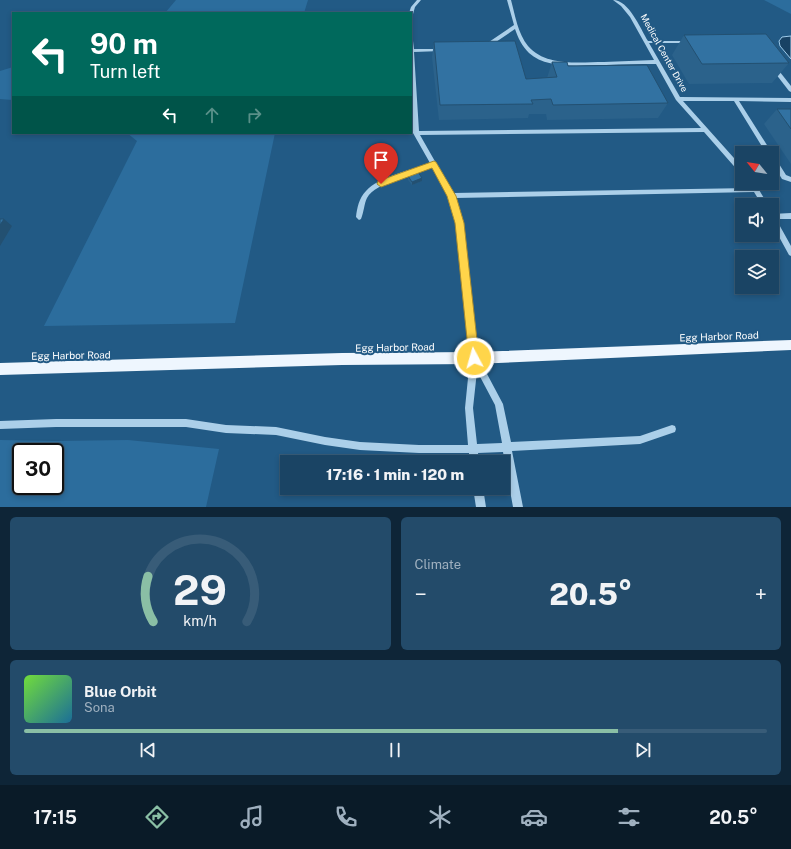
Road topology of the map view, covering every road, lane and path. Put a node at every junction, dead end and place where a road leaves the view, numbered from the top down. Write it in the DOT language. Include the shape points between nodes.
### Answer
graph roads {
  1 [pos="419,0"];
  2 [pos="509,0"];
  3 [pos="615,0"];
  4 [pos="411,12"];
  5 [pos="516,26"];
  6 [pos="646,42"];
  7 [pos="693,42"];
  8 [pos="450,50"];
  9 [pos="481,50"];
  10 [pos="412,51"];
  11 [pos="656,62"];
  12 [pos="772,66"];
  13 [pos="412,67"];
  14 [pos="791,90"];
  15 [pos="678,99"];
  16 [pos="735,99"];
  17 [pos="791,100"];
  18 [pos="705,130"];
  19 [pos="416,133"];
  20 [pos="765,146"];
  21 [pos="735,163"];
  22 [pos="434,164"];
  23 [pos="779,169"];
  24 [pos="791,180"];
  25 [pos="756,190"];
  26 [pos="452,196"];
  27 [pos="761,198"];
  28 [pos="791,216"];
  29 [pos="359,217"];
  30 [pos="779,217"];
  31 [pos="779,230"];
  32 [pos="791,253"];
  33 [pos="791,346"];
  34 [pos="474,358"];
  35 [pos="0,368"];
  36 [pos="0,425"];
  37 [pos="672,429"];
  38 [pos="508,447"];
  39 [pos="472,449"];
  40 [pos="473,455"];
  41 [pos="479,495"];
  42 [pos="481,507"];
  43 [pos="518,507"];
  1 -- 4 [label="street"];
  2 -- 5 [label="street"];
  3 -- 6 [label="street, Medical Center Drive" via="628,11"];
  5 -- 9 [label="street"];
  5 -- 11 [label="street" via="523,45 529,52 558,63"];
  6 -- 7 [label="street"];
  6 -- 11 [label="street, Medical Center Drive"];
  8 -- 10 [label="street"];
  11 -- 15 [label="street, Medical Center Drive"];
  12 -- 14 [label="street"];
  13 -- 19 [label="street"];
  15 -- 16 [label="street"];
  15 -- 18 [label="street, Medical Center Drive"];
  16 -- 17 [label="street"];
  16 -- 20 [label="street"];
  18 -- 19 [label="street"];
  18 -- 21 [label="street, Medical Center Drive"];
  19 -- 22 [label="street"];
  22 -- 26 [label="street"];
  22 -- 29 [label="street" via="378,185 364,197"];
  23 -- 24 [label="street" via="784,177"];
  25 -- 26 [label="street"];
  25 -- 27 [label="street"];
  26 -- 34 [label="street" via="460,223"];
  28 -- 30 [label="street"];
  31 -- 32 [label="street"];
  33 -- 34 [label="main road, Egg Harbor Road"];
  34 -- 35 [label="main road, Egg Harbor Road"];
  34 -- 38 [label="street" via="499,404"];
  34 -- 39 [label="street" via="469,408"];
  36 -- 39 [label="street" via="186,424 276,431 360,446"];
  37 -- 38 [label="street" via="640,440"];
  38 -- 39 [label="street"];
  38 -- 43 [label="street"];
  39 -- 40 [label="street"];
  41 -- 42 [label="street"];
}
